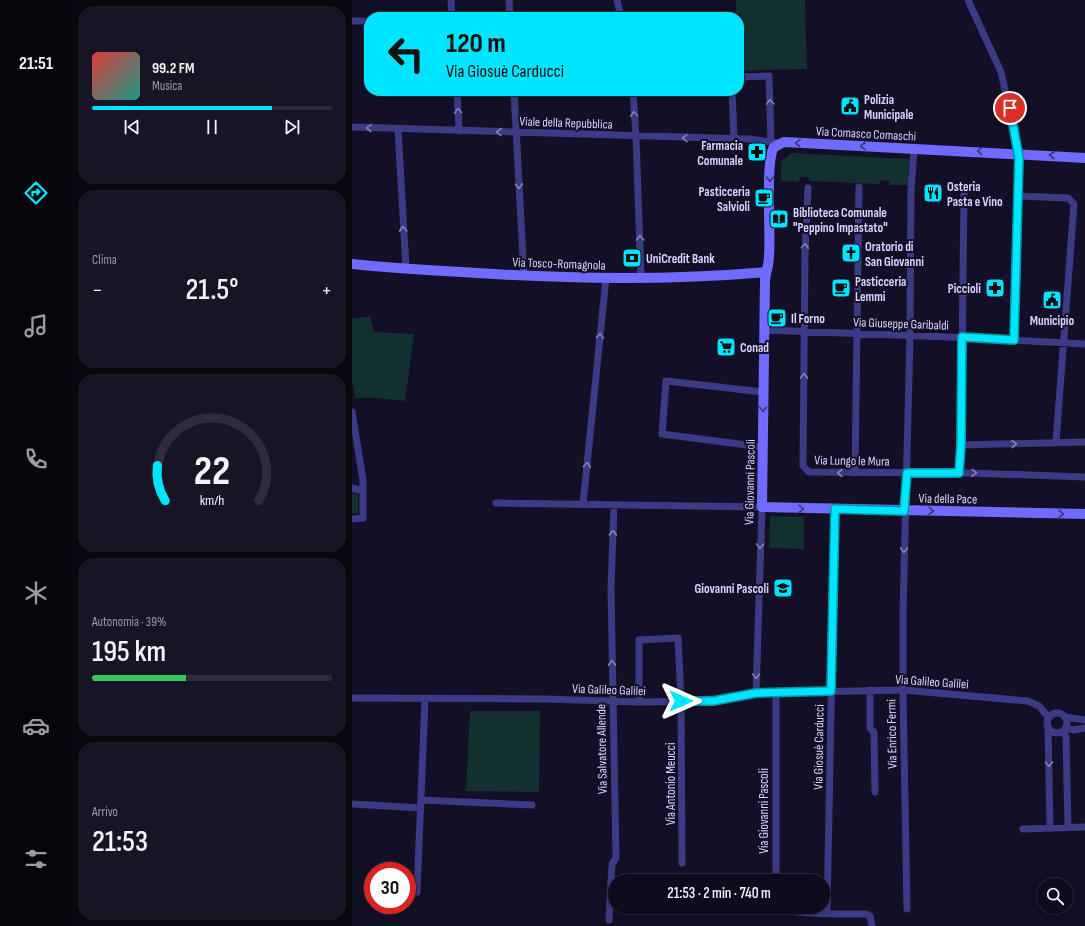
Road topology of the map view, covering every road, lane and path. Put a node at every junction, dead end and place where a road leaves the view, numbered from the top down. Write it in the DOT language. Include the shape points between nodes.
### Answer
graph roads {
  1 [pos="452,0"];
  2 [pos="509,0"];
  3 [pos="617,0"];
  4 [pos="968,0"];
  5 [pos="452,12"];
  6 [pos="510,12"];
  7 [pos="620,12"];
  8 [pos="352,21"];
  9 [pos="364,21"];
  10 [pos="744,77"];
  11 [pos="456,96"];
  12 [pos="514,96"];
  13 [pos="632,96"];
  14 [pos="732,96"];
  15 [pos="352,127"];
  16 [pos="398,129"];
  17 [pos="459,131"];
  18 [pos="516,133"];
  19 [pos="636,137"];
  20 [pos="734,139"];
  21 [pos="775,142"];
  22 [pos="914,149"];
  23 [pos="1019,153"];
  24 [pos="1085,158"];
  25 [pos="859,187"];
  26 [pos="808,188"];
  27 [pos="964,193"];
  28 [pos="1018,196"];
  29 [pos="352,264"];
  30 [pos="406,268"];
  31 [pos="766,272"];
  32 [pos="524,276"];
  33 [pos="606,278"];
  34 [pos="641,278"];
  35 [pos="764,330"];
  36 [pos="804,332"];
  37 [pos="856,333"];
  38 [pos="910,335"];
  39 [pos="962,337"];
  40 [pos="1014,340"];
  41 [pos="1063,344"];
  42 [pos="1085,344"];
  43 [pos="763,392"];
  44 [pos="352,412"];
  45 [pos="1056,442"];
  46 [pos="1085,442"];
  47 [pos="961,445"];
  48 [pos="762,446"];
  49 [pos="855,473"];
  50 [pos="907,473"];
  51 [pos="959,473"];
  52 [pos="1085,477"];
  53 [pos="352,488"];
  54 [pos="363,491"];
  55 [pos="496,503"];
  56 [pos="583,504"];
  57 [pos="614,505"];
  58 [pos="762,507"];
  59 [pos="835,509"];
  60 [pos="904,511"];
  61 [pos="1085,514"];
  62 [pos="352,519"];
  63 [pos="870,690"];
  64 [pos="902,690"];
  65 [pos="831,691"];
  66 [pos="756,693"];
  67 [pos="776,693"];
  68 [pos="352,698"];
  69 [pos="425,700"];
  70 [pos="681,701"];
  71 [pos="612,702"];
  72 [pos="639,702"];
  73 [pos="1065,717"];
  74 [pos="1085,720"];
  75 [pos="1049,721"];
  76 [pos="1085,728"];
  77 [pos="1065,729"];
  78 [pos="875,792"];
  79 [pos="421,800"];
  80 [pos="352,804"];
  81 [pos="532,805"];
  82 [pos="421,808"];
  83 [pos="1068,827"];
  84 [pos="1085,827"];
  85 [pos="1050,828"];
  86 [pos="1023,829"];
  87 [pos="682,862"];
  88 [pos="776,874"];
  89 [pos="828,874"];
  90 [pos="418,892"];
  91 [pos="907,908"];
  92 [pos="830,913"];
  93 [pos="609,920"];
  94 [pos="872,926"];
  1 -- 5 [label="street"];
  2 -- 6 [label="street"];
  3 -- 7 [label="street"];
  4 -- 23 [label="street" via="1001,72"];
  8 -- 9 [label="street"];
  21 -- 10 [label="street, one-way" via="769,76"];
  17 -- 11 [label="street, one-way"];
  12 -- 18 [label="street"];
  19 -- 13 [label="street, one-way"];
  14 -- 20 [label="street"];
  16 -- 15 [label="street, Viale della Repubblica, one-way"];
  16 -- 17 [label="street, Viale della Repubblica"];
  30 -- 16 [label="street, one-way"];
  18 -- 17 [label="street, Viale della Repubblica, one-way"];
  18 -- 19 [label="street, Viale della Repubblica"];
  18 -- 32 [label="street, one-way"];
  20 -- 19 [label="street, Viale della Repubblica, one-way"];
  34 -- 19 [label="street, one-way"];
  20 -- 21 [label="street, Viale della Repubblica"];
  22 -- 21 [label="main road, Via Comasco Comaschi, one-way"];
  21 -- 31 [label="main road, one-way" via="771,154 769,256"];
  23 -- 22 [label="main road, Via Comasco Comaschi, one-way"];
  22 -- 38 [label="street, Via Enrico Fermi" via="911,189"];
  24 -- 23 [label="main road, Via Comasco Comaschi, one-way"];
  23 -- 28 [label="street"];
  25 -- 37 [label="street"];
  36 -- 26 [label="street, Via Lungo le Mura, one-way"];
  27 -- 39 [label="street"];
  28 -- 40 [label="street"];
  28 -- 41 [label="street" via="1068,198 1074,202"];
  29 -- 30 [label="main road, Via Tosco-Romagnola"];
  30 -- 32 [label="main road, Via Tosco-Romagnola"];
  31 -- 34 [label="main road, Via Tosco-Romagnola"];
  31 -- 35 [label="main road, Via Giovanni Pascoli"];
  32 -- 33 [label="main road, Via Tosco-Romagnola"];
  33 -- 34 [label="main road, Via Tosco-Romagnola"];
  56 -- 33 [label="street, one-way"];
  35 -- 36 [label="street, Via Giuseppe Garibaldi"];
  35 -- 43 [label="main road, Via Giovanni Pascoli"];
  36 -- 37 [label="street, Via Giuseppe Garibaldi"];
  49 -- 36 [label="street, Via Lungo le Mura, one-way" via="809,472 803,466"];
  37 -- 38 [label="street, Via Giuseppe Garibaldi"];
  37 -- 49 [label="street"];
  38 -- 39 [label="street, Via Giuseppe Garibaldi"];
  38 -- 50 [label="street, Via Enrico Fermi"];
  39 -- 40 [label="street, Via Giuseppe Garibaldi"];
  39 -- 47 [label="street"];
  40 -- 41 [label="street, Via Giuseppe Garibaldi"];
  41 -- 42 [label="street, Via Giuseppe Garibaldi"];
  41 -- 45 [label="street"];
  43 -- 48 [label="main road, Via Giovanni Pascoli, one-way"];
  43 -- 48 [label="street" via="666,381 662,434"];
  44 -- 54 [label="street"];
  45 -- 46 [label="street"];
  47 -- 45 [label="street, one-way"];
  47 -- 51 [label="street"];
  48 -- 58 [label="main road, Via Giovanni Pascoli"];
  49 -- 50 [label="street, Via Lungo le Mura"];
  50 -- 51 [label="street, Via Lungo le Mura"];
  50 -- 60 [label="street, Via Enrico Fermi"];
  51 -- 52 [label="street, Via Lungo le Mura, one-way"];
  53 -- 54 [label="street"];
  54 -- 62 [label="street" via="363,518"];
  55 -- 56 [label="street"];
  56 -- 57 [label="street"];
  57 -- 58 [label="street"];
  71 -- 57 [label="street, Via Salvatore Allende, one-way" via="611,588"];
  58 -- 59 [label="main road, Via della Pace, one-way"];
  58 -- 66 [label="street, Via Giovanni Pascoli, one-way"];
  59 -- 60 [label="main road, Via della Pace"];
  59 -- 65 [label="street, Via Giosuè Carducci"];
  60 -- 61 [label="main road, Via della Pace, one-way"];
  60 -- 64 [label="street, Via Enrico Fermi, one-way"];
  63 -- 64 [label="street, Via Galileo Galilei"];
  63 -- 65 [label="street, Via Galileo Galilei"];
  63 -- 78 [label="street"];
  64 -- 75 [label="street, Via Galileo Galilei" via="1028,701 1039,706"];
  64 -- 91 [label="street, Via Enrico Fermi"];
  65 -- 67 [label="street, Via Galileo Galilei"];
  65 -- 89 [label="street, Via Giosuè Carducci"];
  66 -- 67 [label="street, Via Galileo Galilei"];
  66 -- 70 [label="street, Via Galileo Galilei" via="713,701"];
  67 -- 88 [label="street, Via Giovanni Pascoli"];
  68 -- 69 [label="street, Via Galileo Galilei"];
  69 -- 71 [label="street, Via Galileo Galilei" via="545,699"];
  69 -- 79 [label="street"];
  70 -- 72 [label="street, Via Galileo Galilei"];
  70 -- 72 [label="street, Via Antonio Meucci" via="678,638 639,640"];
  70 -- 87 [label="street, Via Antonio Meucci"];
  71 -- 72 [label="street, Via Galileo Galilei"];
  71 -- 93 [label="street, Via Salvatore Allende" via="616,858 612,864"];
  73 -- 74 [label="street"];
  73 -- 75 [label="street" via="1057,713"];
  73 -- 77 [label="street"];
  75 -- 77 [label="street, Via Galileo Galilei" via="1051,730 1056,732"];
  75 -- 85 [label="street, one-way"];
  76 -- 77 [label="street, Via Galileo Galilei"];
  77 -- 83 [label="street"];
  79 -- 81 [label="street"];
  79 -- 82 [label="street"];
  80 -- 82 [label="street"];
  82 -- 90 [label="street"];
  83 -- 84 [label="street"];
  83 -- 85 [label="street"];
  85 -- 86 [label="street"];
  92 -- 94 [label="street" via="866,914 870,916"];
}
